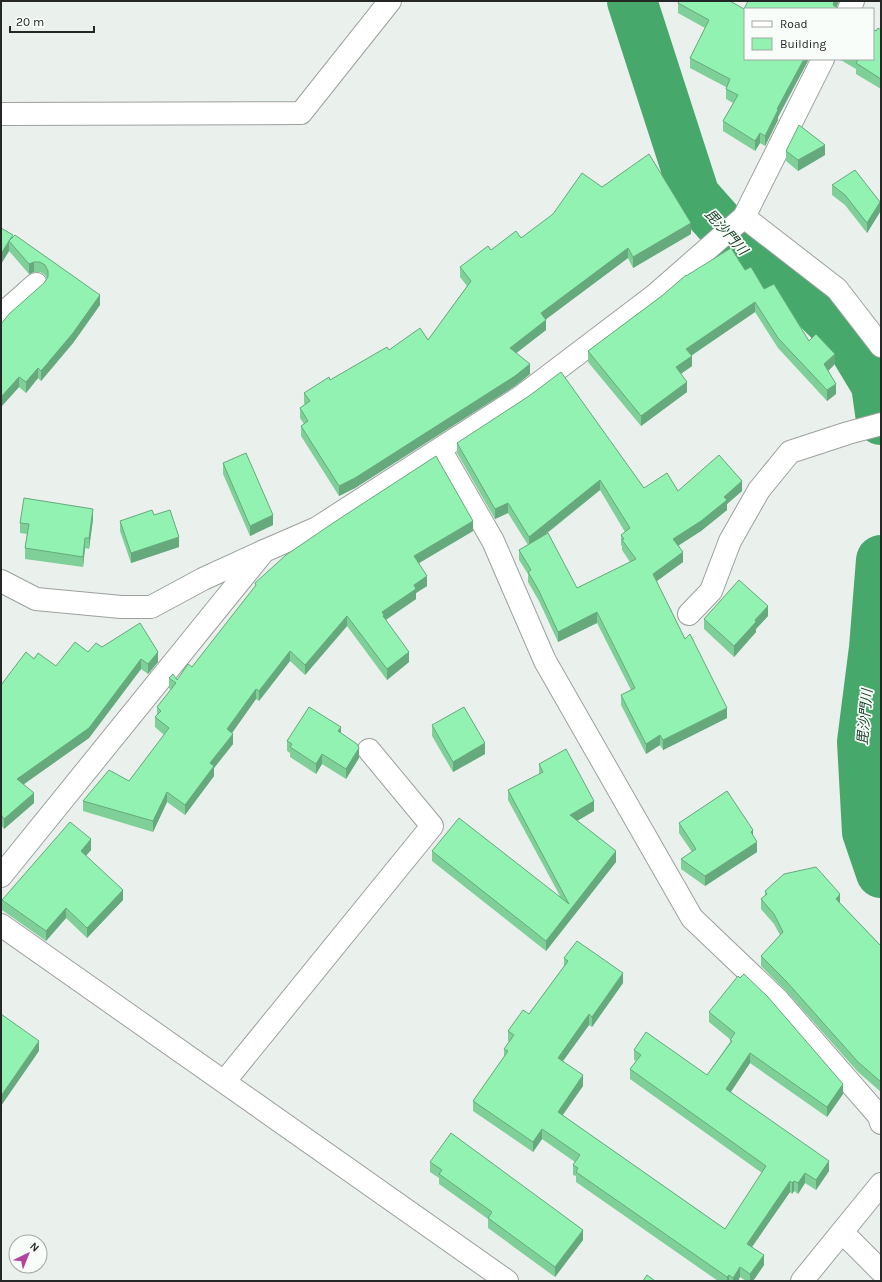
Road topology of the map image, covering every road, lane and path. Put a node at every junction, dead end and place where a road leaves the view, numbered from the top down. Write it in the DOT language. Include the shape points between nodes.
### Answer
graph roads {
  1 [pos="390,1"];
  2 [pos="822,60"];
  3 [pos="1,114"];
  4 [pos="744,217"];
  5 [pos="36,284"];
  6 [pos="1,314"];
  7 [pos="881,346"];
  8 [pos="881,424"];
  9 [pos="440,449"];
  10 [pos="264,551"];
  11 [pos="1,581"];
  12 [pos="688,614"];
  13 [pos="369,750"];
  14 [pos="1,876"];
  15 [pos="1,925"];
  16 [pos="224,1082"];
  17 [pos="881,1123"];
  18 [pos="881,1184"];
  19 [pos="842,1232"];
  20 [pos="881,1271"];
  21 [pos="508,1281"];
  22 [pos="802,1281"];
  1 -- 3 [label="street" via="301,113"];
  2 -- 4 [label="street"];
  4 -- 7 [label="street" via="837,289"];
  4 -- 9 [label="street" via="642,305 522,396"];
  5 -- 6 [label="street"];
  8 -- 12 [label="street" via="790,452 759,490 730,541 711,592"];
  9 -- 10 [label="street" via="317,528"];
  9 -- 17 [label="street" via="493,541 545,661 692,918 777,999 879,1116"];
  10 -- 11 [label="street" via="151,607 36,599"];
  10 -- 14 [label="street"];
  13 -- 16 [label="street" via="432,826"];
  15 -- 16 [label="street"];
  16 -- 21 [label="street"];
  18 -- 19 [label="street"];
  19 -- 20 [label="street"];
  19 -- 22 [label="street"];
}
